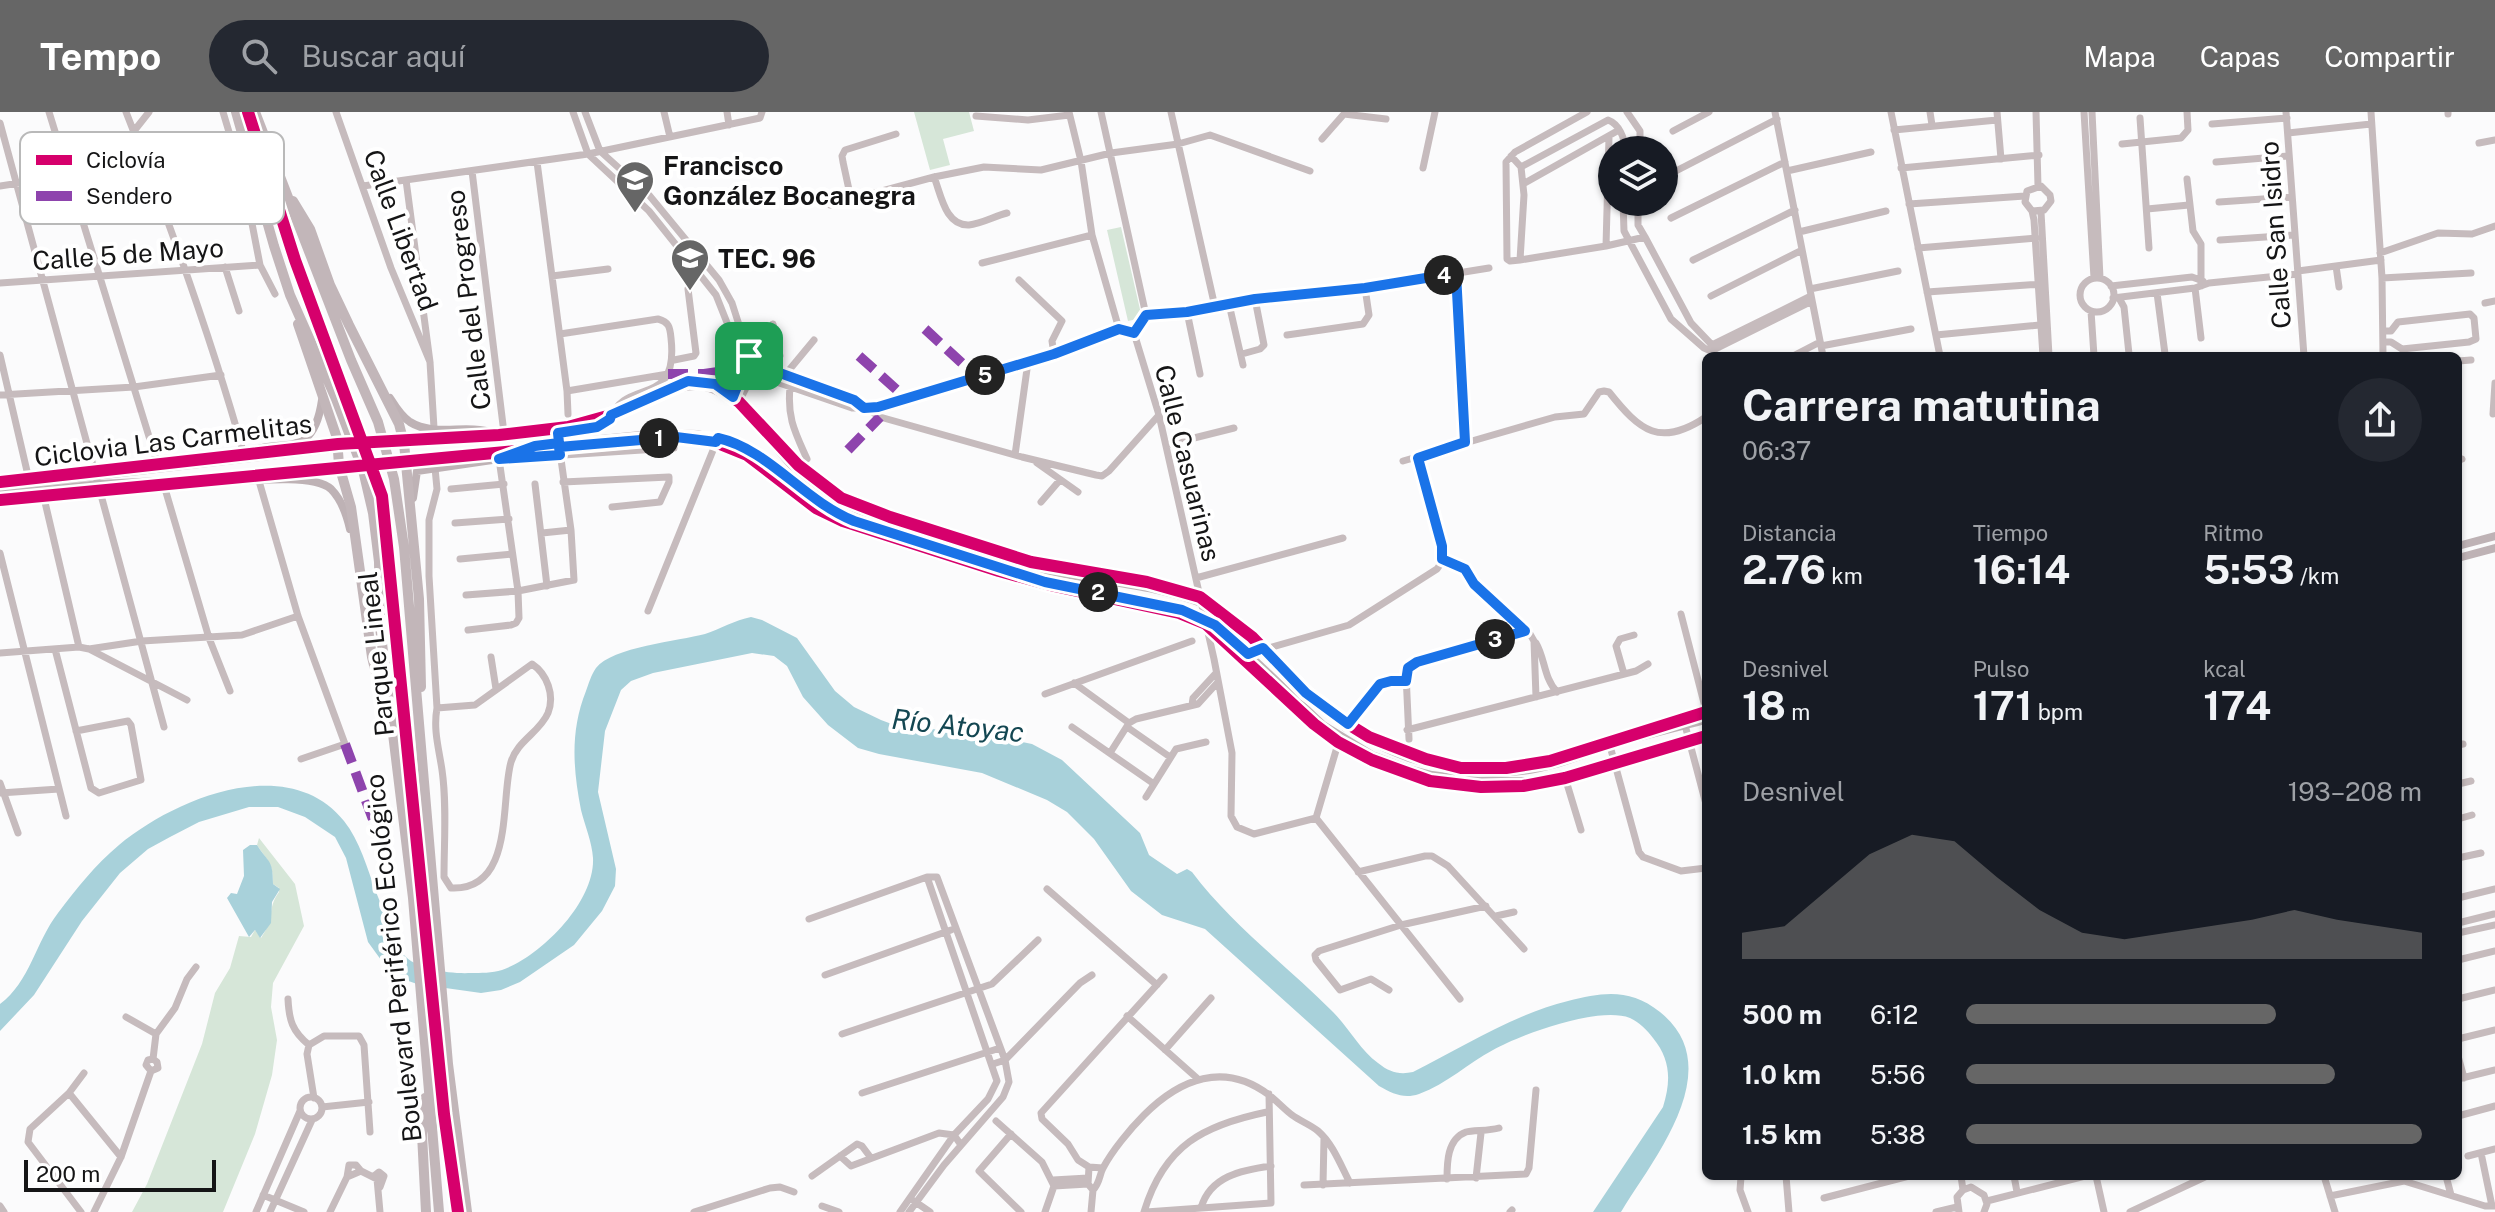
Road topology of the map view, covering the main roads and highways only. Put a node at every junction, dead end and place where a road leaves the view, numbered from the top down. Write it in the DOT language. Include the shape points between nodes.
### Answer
graph roads {
  1 [pos="236,112"];
  2 [pos="255,112"];
  3 [pos="242,132"];
  4 [pos="263,132"];
  5 [pos="285,190"];
  6 [pos="268,224"];
  7 [pos="290,295"];
  8 [pos="378,381"];
  9 [pos="323,400"];
  10 [pos="503,437"];
  11 [pos="404,443"];
  12 [pos="535,446"];
  13 [pos="340,448"];
  14 [pos="245,458"];
  15 [pos="405,458"];
  16 [pos="341,465"];
  17 [pos="805,477"];
  18 [pos="199,479"];
  19 [pos="99,480"];
  20 [pos="790,482"];
  21 [pos="0,487"];
  22 [pos="0,495"];
  23 [pos="411,523"];
  24 [pos="2495,536"];
  25 [pos="2462,545"];
  26 [pos="2495,548"];
  27 [pos="2462,557"];
  28 [pos="361,573"];
  29 [pos="1702,721"];
  30 [pos="420,731"];
  31 [pos="1702,733"];
  32 [pos="394,737"];
  33 [pos="429,1093"];
  34 [pos="426,1212"];
  35 [pos="439,1212"];
  36 [pos="467,1212"];
  1 -- 3 [label="highway, Boulevard Periférico Ecológico"];
  2 -- 4 [label="highway, Boulevard Periférico Ecológico"];
  5 -- 8 [label="highway" via="302,213 330,285"];
  5 -- 30 [label="highway, Boulevard Periférico Ecológico" via="378,422 394,479"];
  6 -- 7 [label="highway, Boulevard Periférico Ecológico"];
  7 -- 9 [label="highway"];
  7 -- 32 [label="highway, Boulevard Periférico Ecológico" via="367,484"];
  8 -- 10 [label="main road" via="410,422 489,430"];
  8 -- 11 [label="highway"];
  9 -- 13 [label="highway"];
  9 -- 14 [label="main road" via="317,424 303,440 253,451"];
  10 -- 11 [label="main road, Calle Casuarinas"];
  10 -- 17 [label="main road, Calle Casuarinas" via="597,427 696,385 721,392"];
  11 -- 13 [label="main road, Calle Casuarinas"];
  11 -- 15 [label="highway"];
  12 -- 15 [label="main road"];
  12 -- 20 [label="main road" via="697,434 751,450"];
  12 -- 23 [label="main road" via="499,459 422,469 415,475"];
  13 -- 14 [label="main road, Calle Casuarinas"];
  13 -- 16 [label="highway"];
  14 -- 19 [label="main road"];
  15 -- 16 [label="main road"];
  15 -- 23 [label="highway"];
  16 -- 18 [label="main road"];
  16 -- 28 [label="highway"];
  17 -- 20 [label="main road" via="801,484"];
  17 -- 29 [label="main road, Calle Casuarinas" via="859,511 933,537 1042,569 1202,603 1231,623 1305,697 1345,728 1419,762 1472,771 1523,771"];
  18 -- 19 [label="main road"];
  18 -- 28 [label="main road" via="312,481 332,490 347,518"];
  19 -- 21 [label="main road"];
  19 -- 22 [label="main road"];
  20 -- 31 [label="main road" via="854,521 1056,584 1153,602 1205,619 1340,737 1395,764 1442,777 1535,781"];
  23 -- 30 [label="highway" via="419,599"];
  24 -- 25 [label="main road"];
  26 -- 27 [label="main road"];
  28 -- 32 [label="highway" via="372,657"];
  30 -- 36 [label="highway, Boulevard Periférico Ecológico" via="448,1064"];
  32 -- 33 [label="highway, Boulevard Periférico Ecológico"];
  33 -- 34 [label="highway" via="422,1124"];
  33 -- 35 [label="highway, Boulevard Periférico Ecológico"];
}
